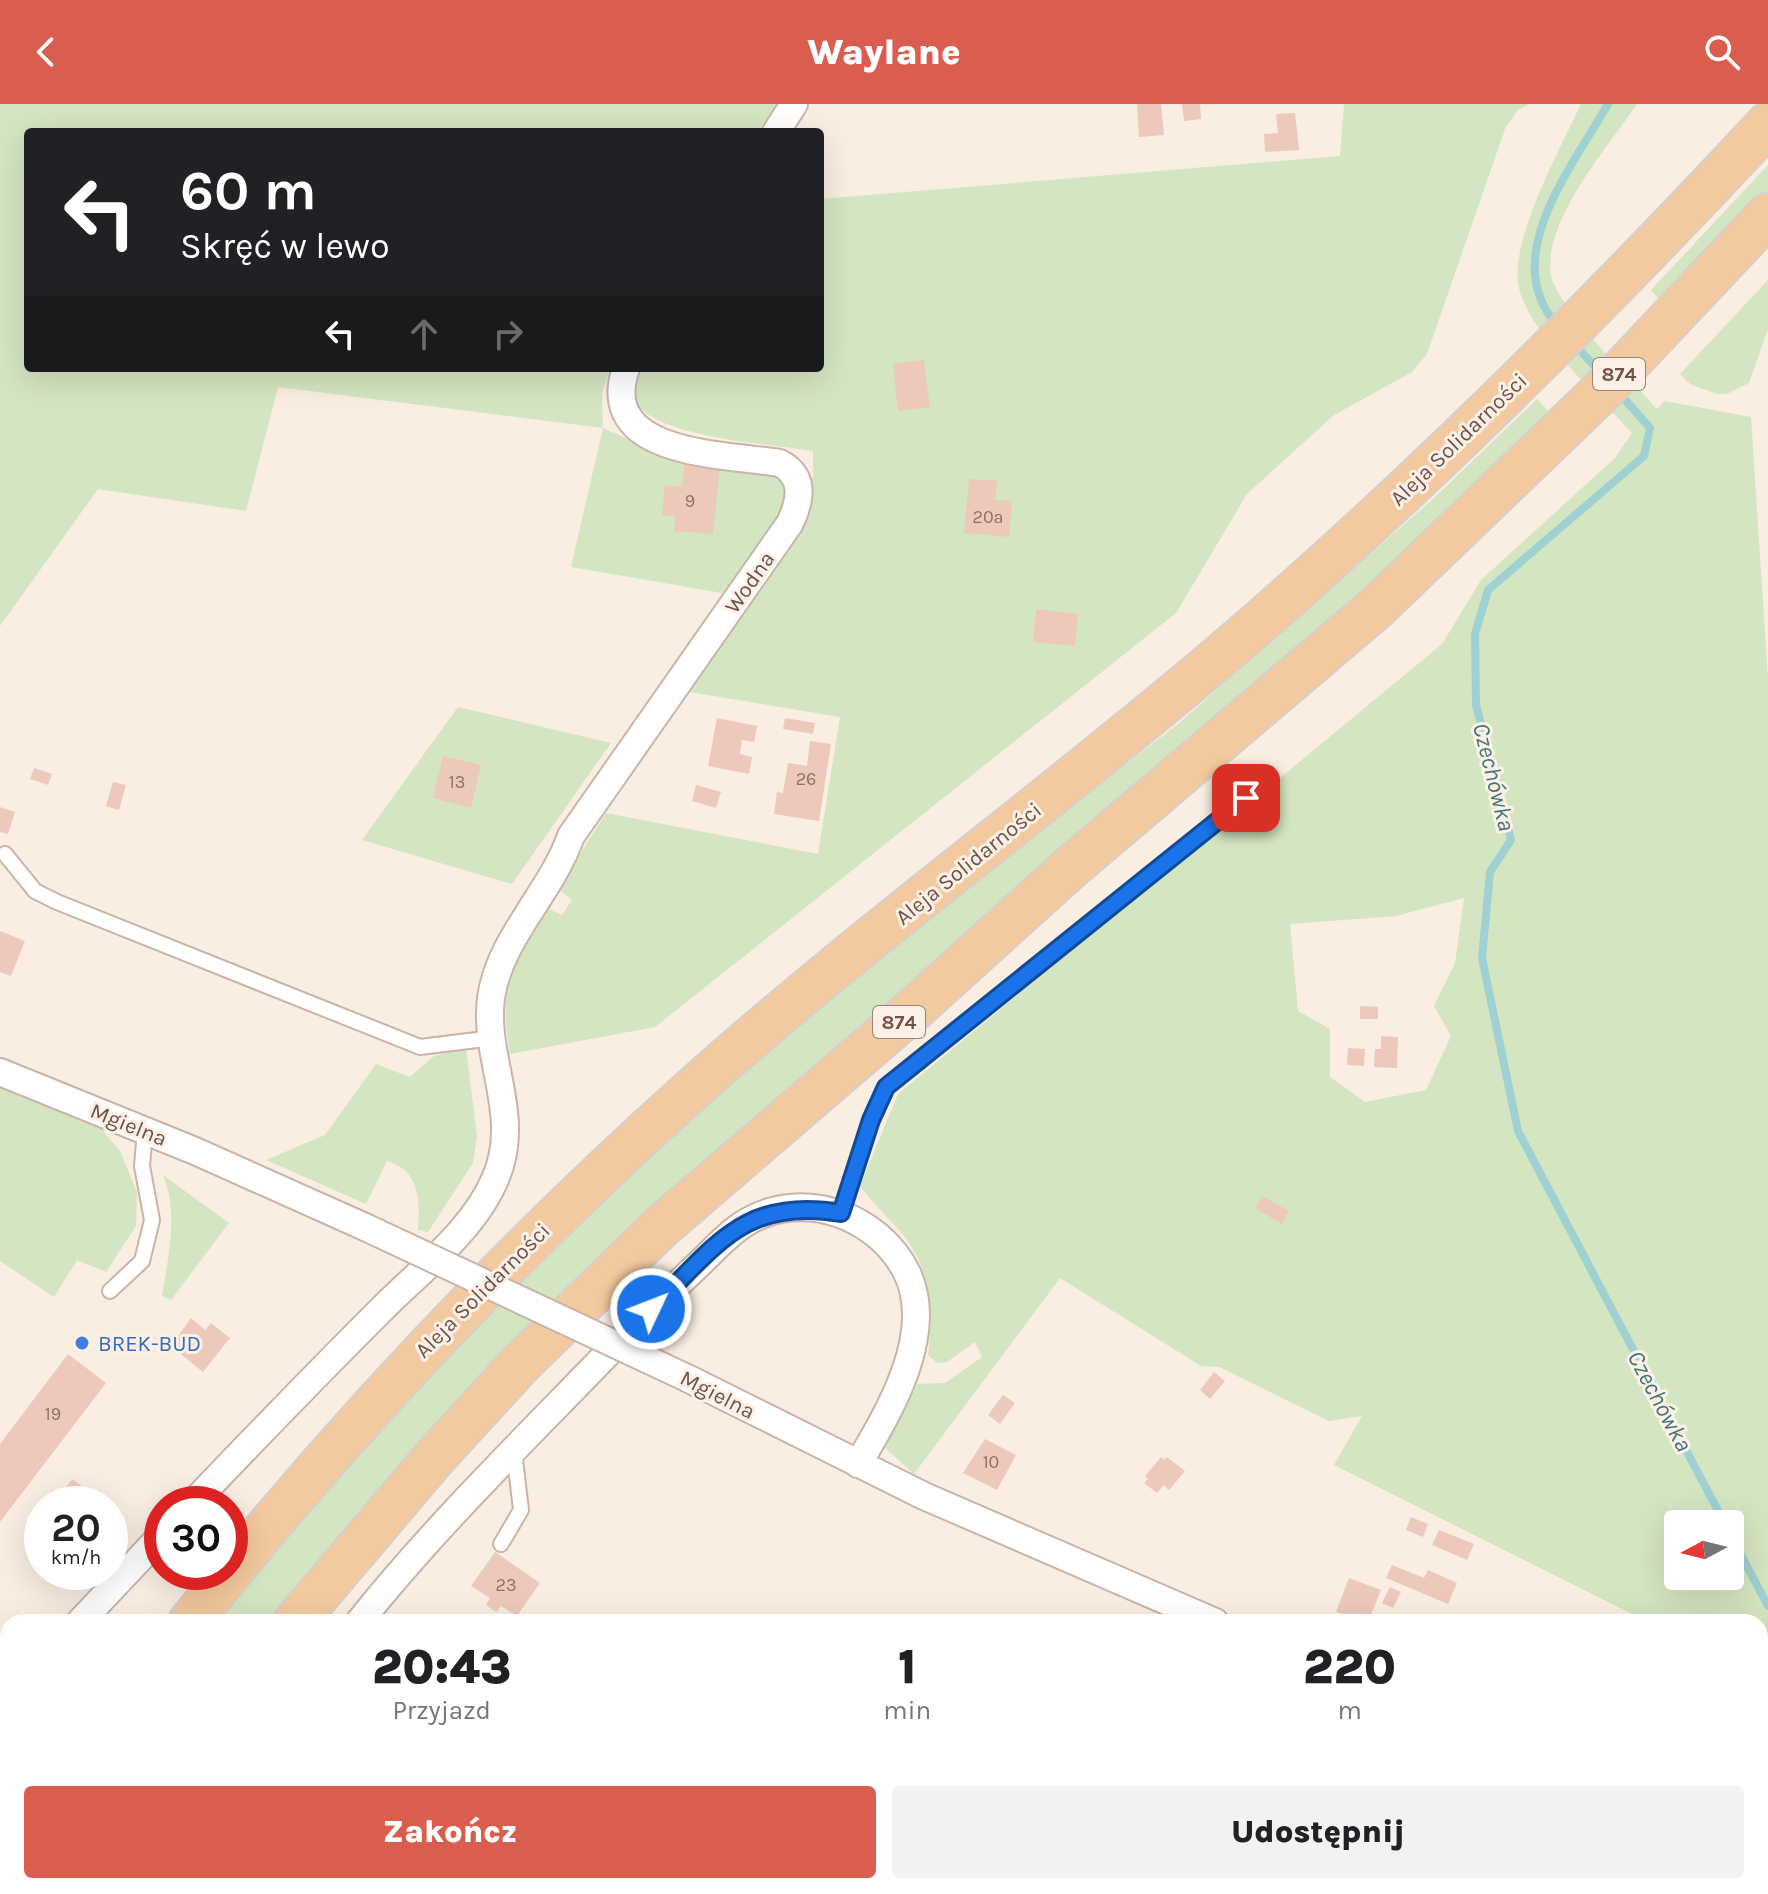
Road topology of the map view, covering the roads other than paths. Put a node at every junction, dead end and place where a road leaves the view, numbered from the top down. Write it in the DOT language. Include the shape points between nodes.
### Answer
graph roads {
  1 [pos="794,104"];
  2 [pos="1768,124"];
  3 [pos="779,128"];
  4 [pos="1768,215"];
  5 [pos="625,372"];
  6 [pos="1270,779"];
  7 [pos="5,854"];
  8 [pos="493,1038"];
  9 [pos="0,1072"];
  10 [pos="145,1131"];
  11 [pos="841,1213"];
  12 [pos="110,1291"];
  13 [pos="514,1450"];
  14 [pos="858,1464"];
  15 [pos="210,1486"];
  16 [pos="501,1544"];
  17 [pos="144,1554"];
  18 [pos="88,1614"];
  19 [pos="197,1614"];
  20 [pos="302,1614"];
  21 [pos="366,1614"];
  22 [pos="1197,1614"];
  1 -- 3 [label="street"];
  2 -- 19 [label="main road, Aleja Solidarności" via="1652,249 1410,487 1222,654 763,1029 601,1173 461,1310 327,1454"];
  4 -- 20 [label="main road, 874" via="1538,456 1309,667 1070,868 662,1226 520,1364"];
  5 -- 8 [label="street, Wodna" via="619,388 624,411 638,431 656,442 780,463 799,481 797,508 571,836 552,881 504,956 491,997"];
  6 -- 11 [label="lane" via="886,1087"];
  7 -- 8 [label="lane" via="35,891 57,902 420,1047"];
  8 -- 15 [label="street" via="506,1132 504,1155 485,1199"];
  9 -- 10 [label="street, Mgielna"];
  10 -- 12 [label="lane" via="142,1166 152,1220 142,1261"];
  10 -- 14 [label="street, Mgielna, bridge" via="365,1227"];
  11 -- 13 [label="street" via="792,1208 747,1221 651,1309"];
  11 -- 14 [label="street" via="866,1226 901,1261 916,1302 911,1358"];
  13 -- 16 [label="lane" via="521,1510"];
  13 -- 21 [label="street"];
  14 -- 22 [label="street, Mgielna"];
  17 -- 18 [label="street"];
}
